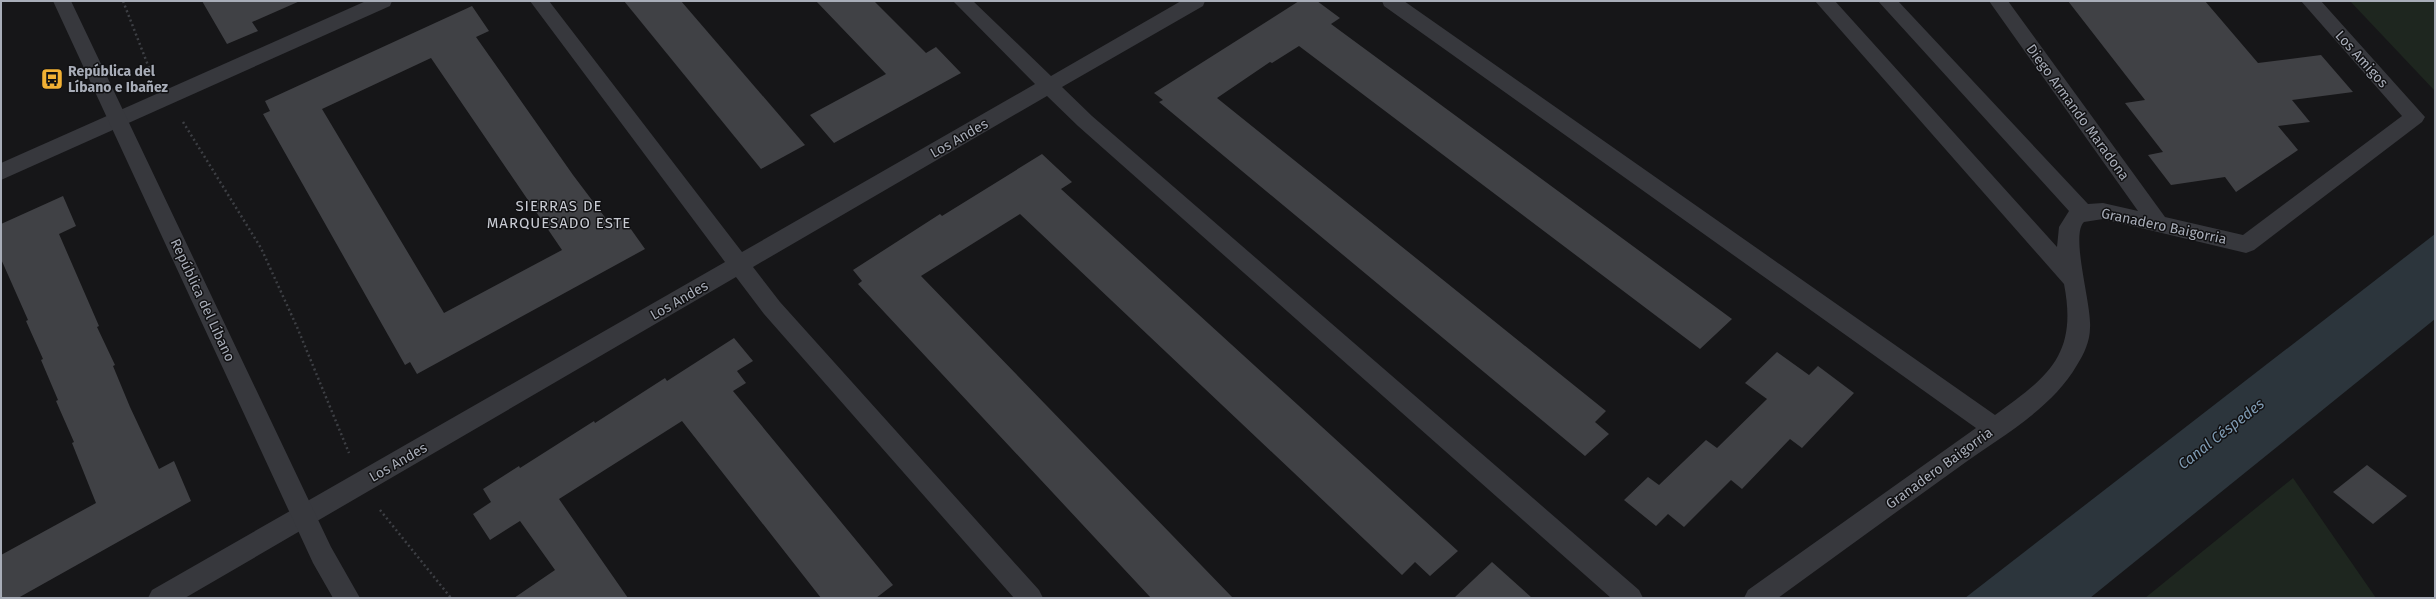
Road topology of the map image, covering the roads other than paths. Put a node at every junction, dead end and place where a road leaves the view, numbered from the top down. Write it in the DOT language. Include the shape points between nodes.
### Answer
graph roads {
  1 [pos="62,1"];
  2 [pos="383,1"];
  3 [pos="539,1"];
  4 [pos="962,1"];
  5 [pos="1196,1"];
  6 [pos="1391,1"];
  7 [pos="1824,1"];
  8 [pos="1887,1"];
  9 [pos="1998,1"];
  10 [pos="2310,1"];
  11 [pos="1049,86"];
  12 [pos="2415,117"];
  13 [pos="118,120"];
  14 [pos="1,172"];
  15 [pos="2084,213"];
  16 [pos="2158,223"];
  17 [pos="740,264"];
  18 [pos="2073,279"];
  19 [pos="1995,428"];
  20 [pos="304,516"];
  21 [pos="161,598"];
  22 [pos="347,598"];
  23 [pos="1030,598"];
  24 [pos="1630,598"];
  25 [pos="1757,598"];
  1 -- 13 [label="street, República del Líbano"];
  2 -- 13 [label="street"];
  3 -- 17 [label="street"];
  4 -- 11 [label="street"];
  5 -- 11 [label="street, Los Andes"];
  6 -- 19 [label="street"];
  7 -- 18 [label="street"];
  8 -- 15 [label="street"];
  9 -- 16 [label="street, Diego Armando Maradona"];
  10 -- 12 [label="street, Los Amigos"];
  11 -- 17 [label="street, Los Andes"];
  11 -- 24 [label="street" via="1091,127"];
  12 -- 16 [label="street, Granadero Baigorria" via="2246,244"];
  13 -- 14 [label="street"];
  13 -- 20 [label="street, República del Líbano"];
  15 -- 16 [label="street, Granadero Baigorria" via="2103,211"];
  15 -- 18 [label="street, Granadero Baigorria" via="2074,219 2069,233 2068,253"];
  17 -- 20 [label="street, Los Andes"];
  17 -- 23 [label="street" via="772,308"];
  18 -- 19 [label="street, Granadero Baigorria" via="2077,292 2079,332 2070,354 2057,376 2039,396"];
  19 -- 25 [label="street, Granadero Baigorria"];
  20 -- 21 [label="street, Los Andes"];
  20 -- 22 [label="street, República del Líbano" via="322,555"];
}
